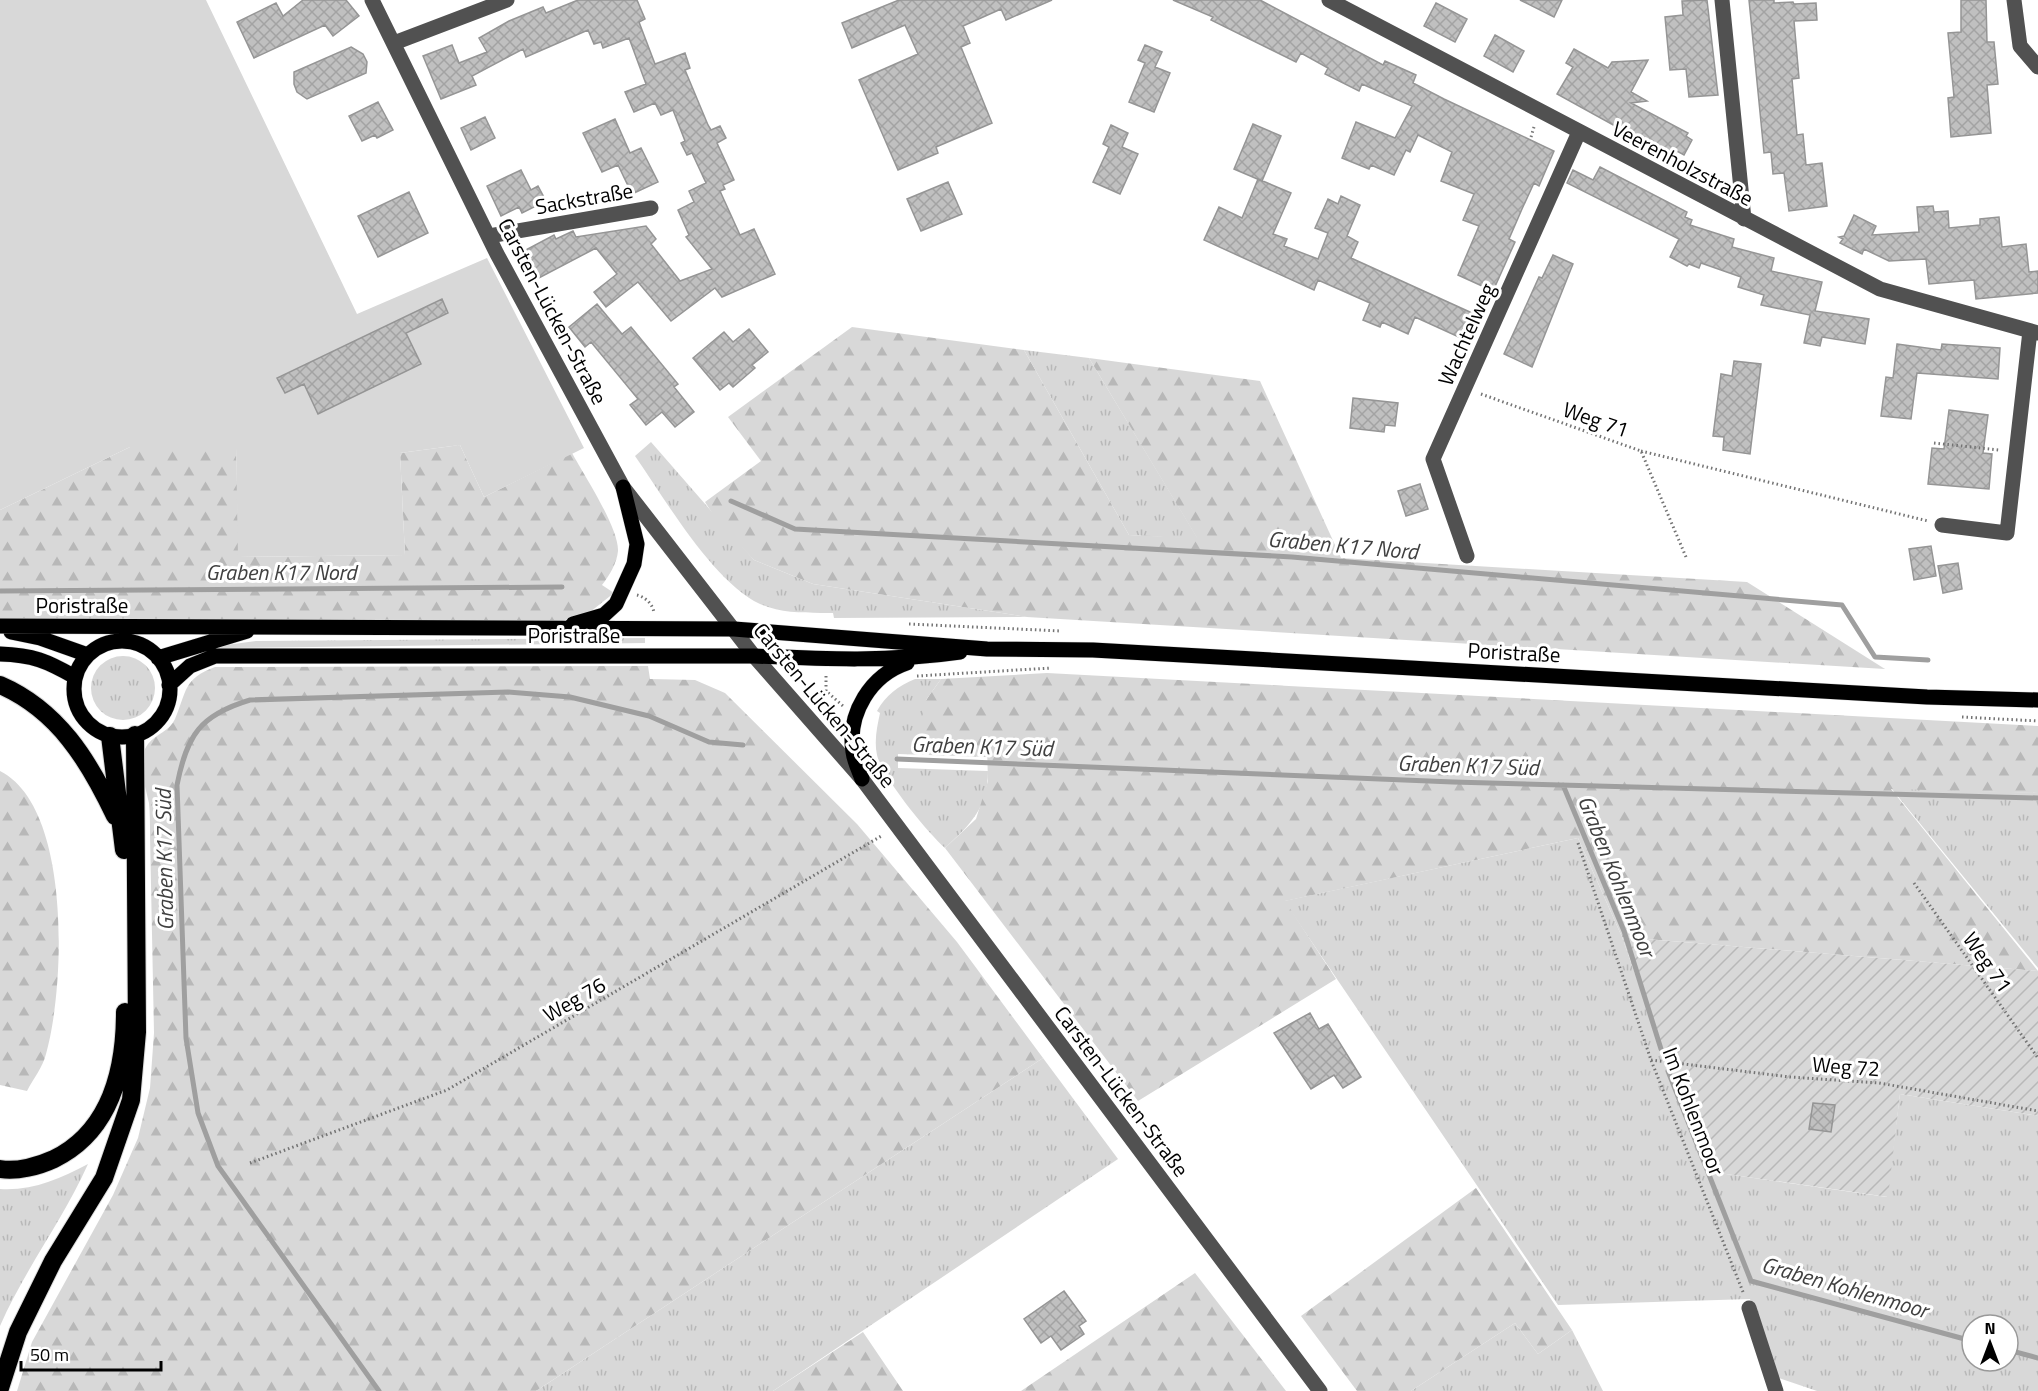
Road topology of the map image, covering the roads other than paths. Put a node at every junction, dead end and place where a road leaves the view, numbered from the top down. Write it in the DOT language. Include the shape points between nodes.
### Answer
graph roads {
  1 [pos="372,0"];
  2 [pos="507,0"];
  3 [pos="1329,0"];
  4 [pos="1722,0"];
  5 [pos="2014,0"];
  6 [pos="394,43"];
  7 [pos="2038,67"];
  8 [pos="1579,132"];
  9 [pos="651,208"];
  10 [pos="1744,219"];
  11 [pos="489,236"];
  12 [pos="2034,332"];
  13 [pos="623,487"];
  14 [pos="1942,525"];
  15 [pos="1467,556"];
  16 [pos="271,626"];
  17 [pos="0,628"];
  18 [pos="558,629"];
  19 [pos="734,629"];
  20 [pos="987,649"];
  21 [pos="0,654"];
  22 [pos="88,655"];
  23 [pos="754,656"];
  24 [pos="158,658"];
  25 [pos="922,658"];
  26 [pos="75,677"];
  27 [pos="0,685"];
  28 [pos="169,685"];
  29 [pos="2038,700"];
  30 [pos="135,735"];
  31 [pos="110,736"];
  32 [pos="862,779"];
  33 [pos="124,834"];
  34 [pos="0,1169"];
  35 [pos="1749,1308"];
  36 [pos="0,1388"];
  37 [pos="1320,1391"];
  38 [pos="1776,1391"];
  1 -- 6 [label="street, Carsten-Lücken-Straße"];
  2 -- 6 [label="street"];
  3 -- 8 [label="street, Veerenholzstraße"];
  4 -- 10 [label="street"];
  5 -- 7 [label="street" via="2020,46"];
  6 -- 11 [label="street, Carsten-Lücken-Straße"];
  8 -- 10 [label="street, Veerenholzstraße"];
  8 -- 15 [label="street, Wachtelweg" via="1433,459"];
  9 -- 11 [label="street, Sackstraße"];
  10 -- 12 [label="street, Veerenholzstraße" via="1880,289"];
  11 -- 13 [label="street, Carsten-Lücken-Straße"];
  12 -- 14 [label="street, Veerenholzstraße" via="2007,533"];
  13 -- 18 [label="main road" via="637,544 624,590 604,615"];
  13 -- 19 [label="street, Carsten-Lücken-Straße"];
  16 -- 17 [label="main road, Poristraße"];
  16 -- 18 [label="main road, Poristraße"];
  16 -- 24 [label="main road, Poristraße"];
  17 -- 22 [label="main road, Poristraße"];
  18 -- 19 [label="main road, Poristraße"];
  19 -- 20 [label="main road, Poristraße"];
  19 -- 23 [label="street, Carsten-Lücken-Straße"];
  20 -- 25 [label="main road, Poristraße"];
  20 -- 29 [label="main road, Poristraße" via="1093,650"];
  21 -- 26 [label="main road" via="43,659"];
  22 -- 24 [label="main road, Poristraße" via="99,647 124,642 137,644"];
  22 -- 26 [label="main road"];
  23 -- 25 [label="main road, Poristraße"];
  23 -- 28 [label="main road, Poristraße" via="215,656 190,666"];
  23 -- 32 [label="street, Carsten-Lücken-Straße"];
  24 -- 28 [label="main road"];
  25 -- 32 [label="main road" via="890,669 864,695 853,729 853,752"];
  26 -- 31 [label="main road" via="77,707 96,730"];
  27 -- 33 [label="highway" via="28,700 70,738"];
  28 -- 30 [label="main road" via="165,711 147,730"];
  30 -- 31 [label="main road"];
  30 -- 36 [label="highway" via="137,1032 131,1100 104,1178 52,1261 18,1332"];
  31 -- 33 [label="highway"];
  32 -- 37 [label="street, Carsten-Lücken-Straße"];
  33 -- 34 [label="highway" via="125,1028 121,1072 109,1105 86,1137 66,1153 42,1165"];
  35 -- 38 [label="street"];
}
